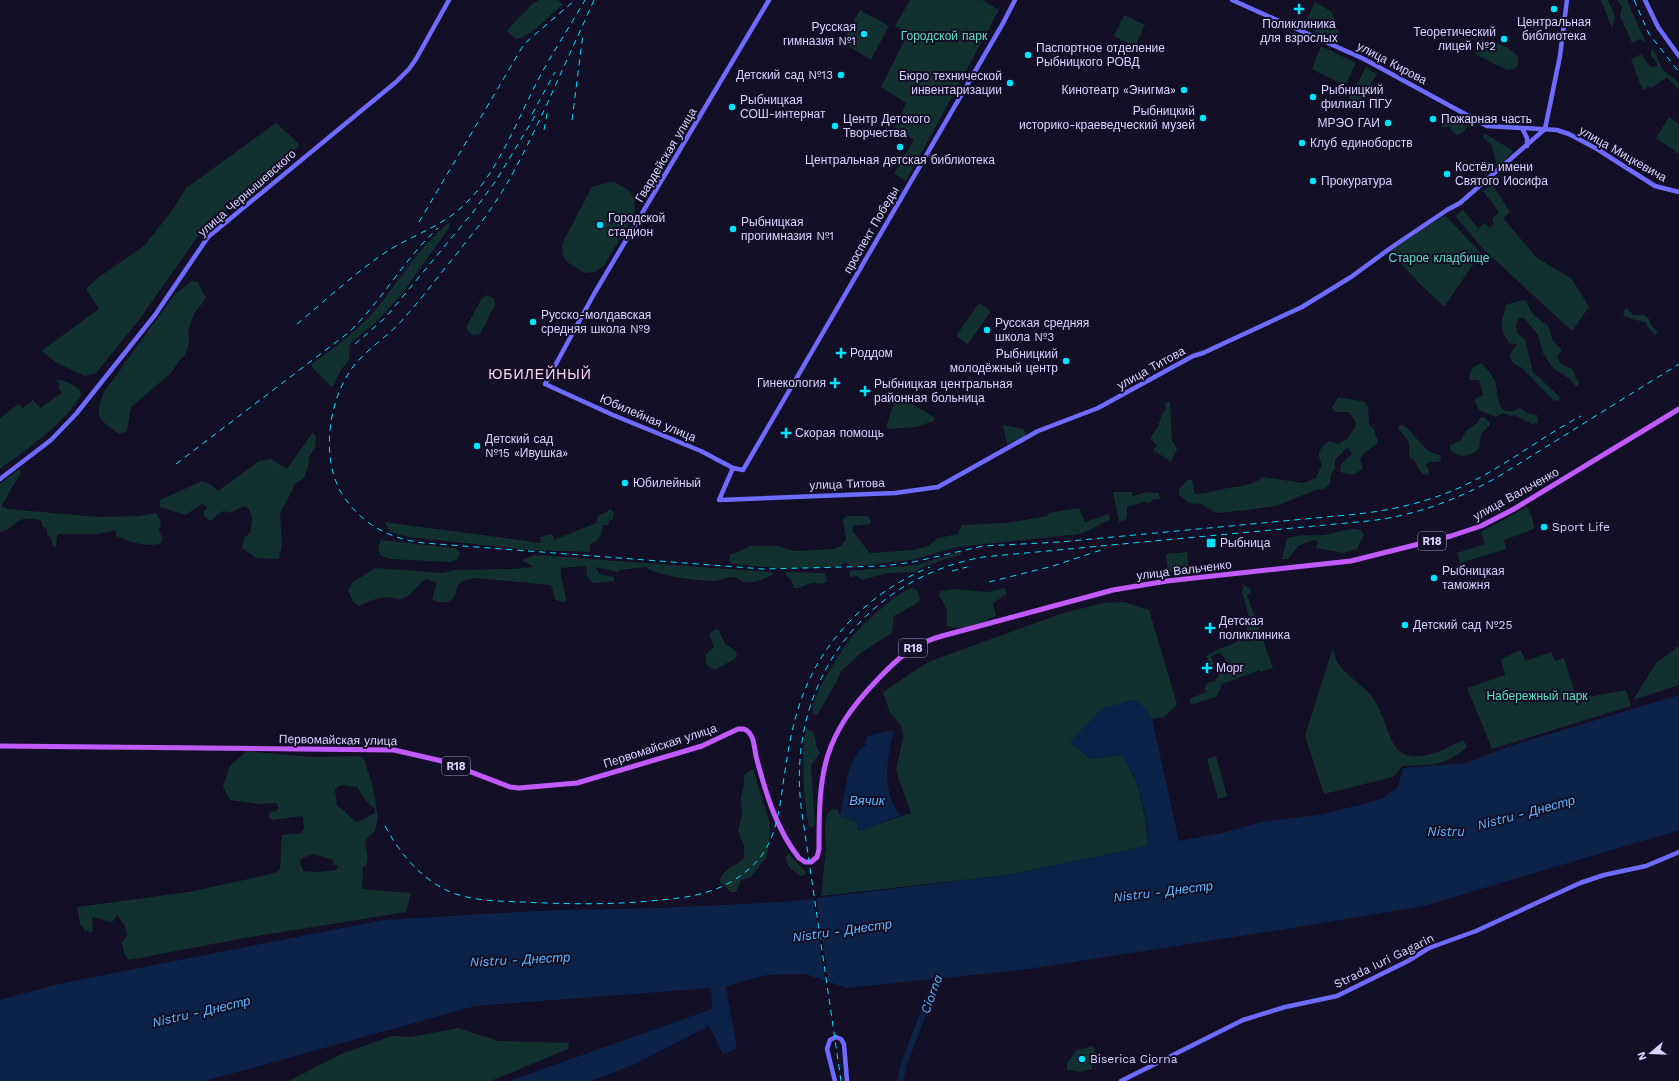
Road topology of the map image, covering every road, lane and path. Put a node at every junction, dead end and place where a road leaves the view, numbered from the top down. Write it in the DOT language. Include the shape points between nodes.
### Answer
graph roads {
  1 [pos="449,0"];
  2 [pos="769,0"];
  3 [pos="1014,0"];
  4 [pos="1232,0"];
  5 [pos="1567,0"];
  6 [pos="1645,0"];
  7 [pos="1679,56"];
  8 [pos="1522,128"];
  9 [pos="1545,129"];
  10 [pos="1527,146"];
  11 [pos="1679,192"];
  12 [pos="545,384"];
  13 [pos="1679,409"];
  14 [pos="733,468"];
  15 [pos="743,470"];
  16 [pos="0,479"];
  17 [pos="0,746"];
  18 [pos="1679,852"];
  19 [pos="811,862"];
  20 [pos="835,1081"];
  21 [pos="847,1081"];
  22 [pos="1121,1081"];
  1 -- 16 [label="street, улица Чернышевского" via="410,69 208,237 147,325 76,414 51,440"];
  2 -- 12 [label="street, Гвардейская улица" via="594,294"];
  3 -- 15 [label="street, проспект Победы" via="1002,26"];
  4 -- 8 [label="street, улица Кирова" via="1364,58 1487,126"];
  5 -- 9 [label="street" via="1560,56"];
  6 -- 7 [label="street" via="1658,27"];
  8 -- 9 [label="street, улица Кирова"];
  8 -- 10 [label="street" via="1527,138"];
  9 -- 10 [label="street, улица Титова"];
  9 -- 11 [label="street, улица Мицкевича" via="1569,134 1598,149 1655,186"];
  10 -- 14 [label="street, улица Титова" via="1460,203 1302,308 1193,356 1098,408 1038,431 938,486 895,492 719,500"];
  12 -- 14 [label="street, Юбилейная улица"];
  13 -- 19 [label="main road, улица Вальченко / R18" via="1514,509 1481,526 1458,534 1352,561 1167,581 1113,590 917,645 896,661 858,700 832,743 822,778 819,849 817,857"];
  14 -- 15 [label="street, Юбилейная улица"];
  17 -- 19 [label="main road, Первомайская улица / R18" via="394,750 442,761 510,787 519,788 577,782 659,760 702,746 738,729 744,729 752,736 758,765 777,821 799,858"];
  18 -- 22 [label="street, Strada Iuri Gagarin" via="1646,866 1585,881 1476,931 1429,948 1337,996 1285,1007 1243,1020"];
  20 -- 21 [label="street" via="827,1046 830,1040 838,1037 844,1044"];
}
